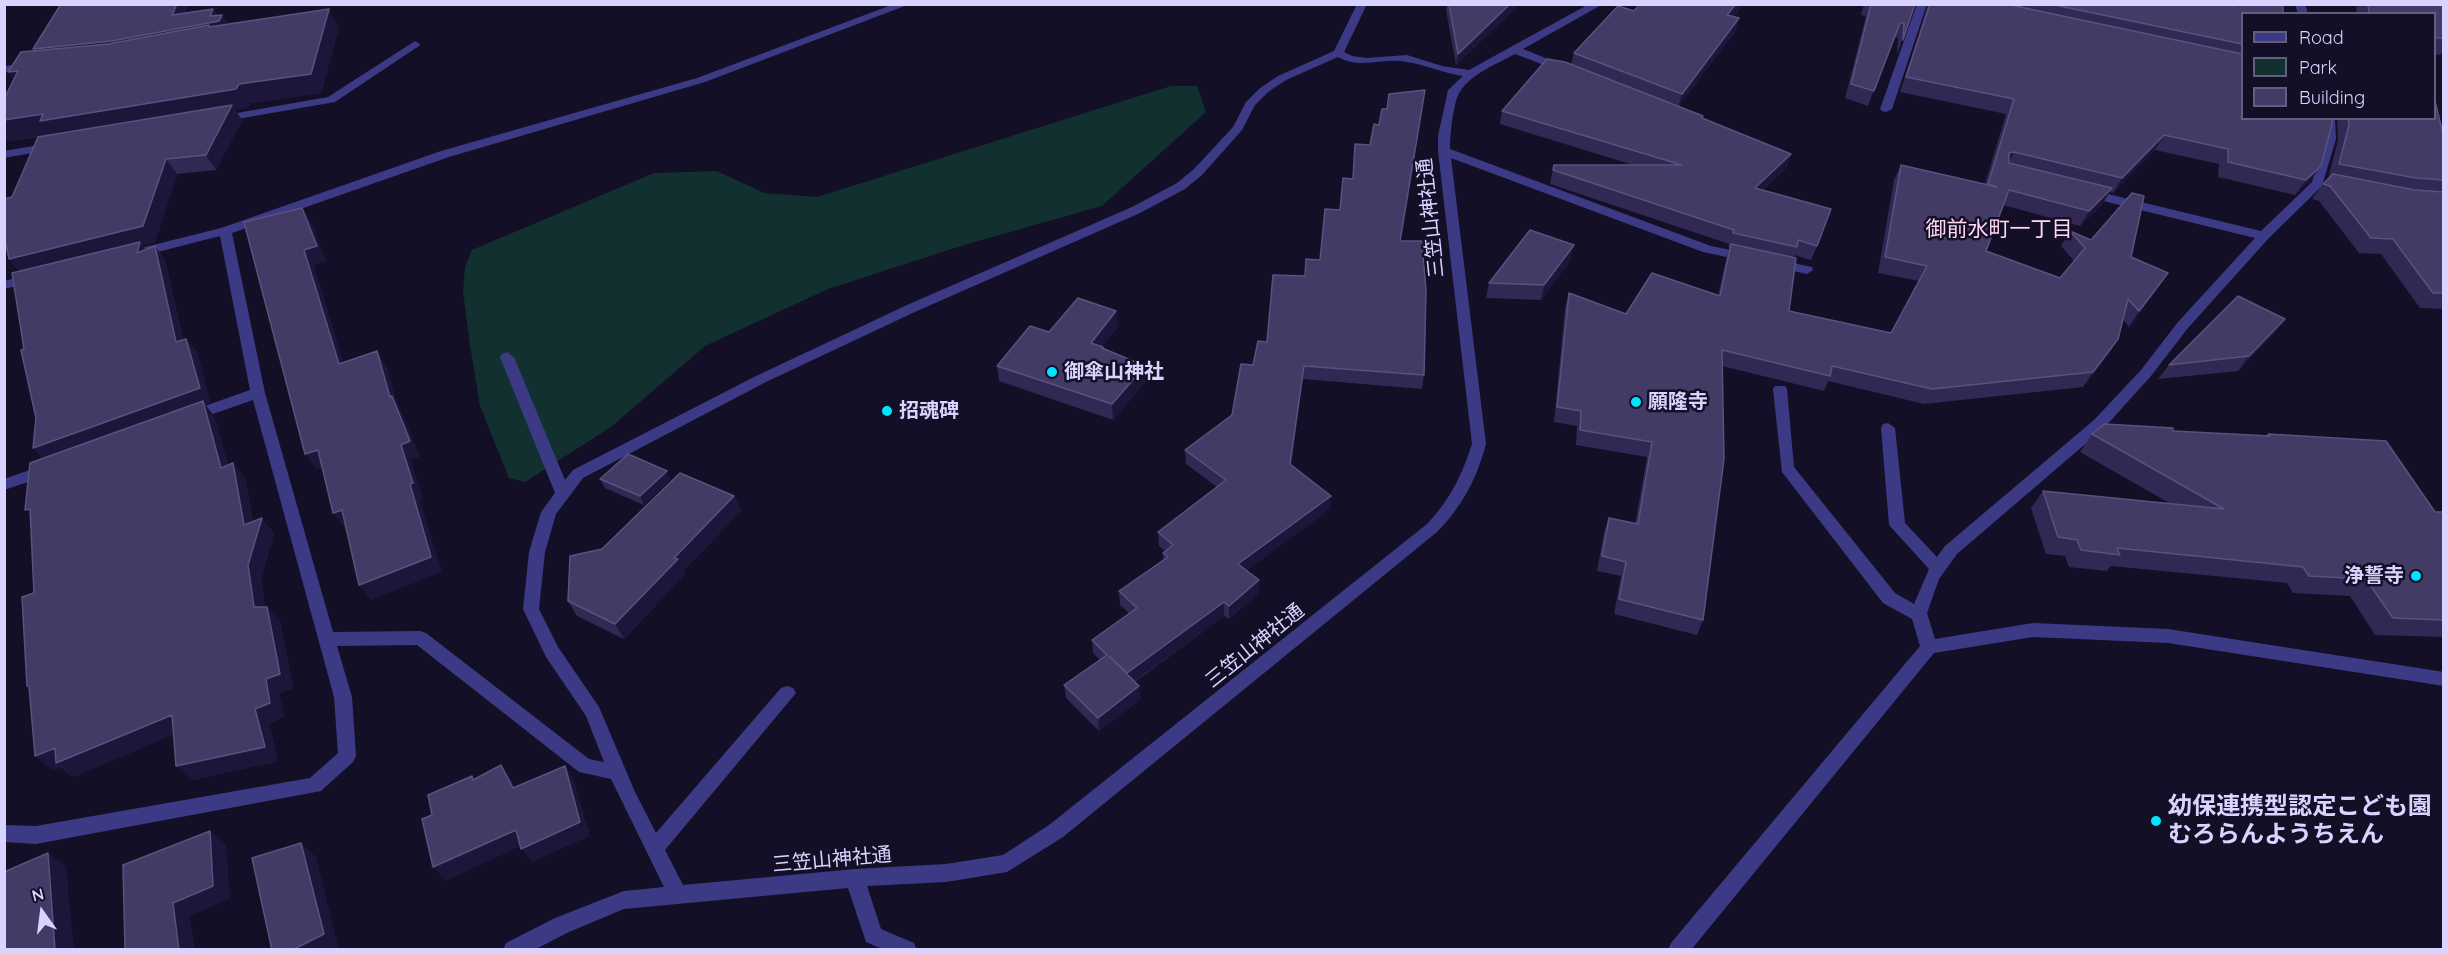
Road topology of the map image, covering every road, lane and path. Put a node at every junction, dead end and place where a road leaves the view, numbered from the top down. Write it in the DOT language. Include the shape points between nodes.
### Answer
graph roads {
  1 [pos="905,4"];
  2 [pos="1362,4"];
  3 [pos="1598,4"];
  4 [pos="1922,4"];
  5 [pos="415,44"];
  6 [pos="1515,50"];
  7 [pos="1338,53"];
  8 [pos="39,65"];
  9 [pos="4,69"];
  10 [pos="1471,74"];
  11 [pos="1580,75"];
  12 [pos="1886,109"];
  13 [pos="2329,120"];
  14 [pos="202,122"];
  15 [pos="63,145"];
  16 [pos="1444,151"];
  17 [pos="4,155"];
  18 [pos="2073,189"];
  19 [pos="225,231"];
  20 [pos="2264,236"];
  21 [pos="129,255"];
  22 [pos="1807,270"];
  23 [pos="50,274"];
  24 [pos="4,285"];
  25 [pos="507,357"];
  26 [pos="1780,388"];
  27 [pos="258,393"];
  28 [pos="181,421"];
  29 [pos="1888,428"];
  30 [pos="60,465"];
  31 [pos="4,485"];
  32 [pos="563,494"];
  33 [pos="1938,568"];
  34 [pos="1920,615"];
  35 [pos="327,639"];
  36 [pos="1929,647"];
  37 [pos="2444,679"];
  38 [pos="788,693"];
  39 [pos="618,772"];
  40 [pos="4,833"];
  41 [pos="654,849"];
  42 [pos="855,878"];
  43 [pos="677,894"];
  44 [pos="513,950"];
  45 [pos="907,950"];
  46 [pos="1678,950"];
  1 -- 19 [label="street" via="701,80 445,154"];
  2 -- 7 [label="street"];
  3 -- 6 [label="street, 三笠山神社通"];
  4 -- 12 [label="street"];
  5 -- 14 [label="street" via="331,100"];
  6 -- 10 [label="street, 三笠山神社通"];
  6 -- 11 [label="street"];
  7 -- 10 [label="street" via="1348,59 1367,61 1407,58"];
  7 -- 32 [label="street" via="1264,90 1250,104 1238,128 1198,172 1160,199 761,379 578,474"];
  8 -- 9 [label="street"];
  10 -- 16 [label="street, 三笠山神社通" via="1454,90"];
  13 -- 20 [label="street" via="2323,184"];
  15 -- 17 [label="street"];
  16 -- 22 [label="street" via="1708,249"];
  16 -- 42 [label="street, 三笠山神社通" via="1479,444 1472,470 1450,511 1284,650 1022,854 1007,863 946,873"];
  18 -- 20 [label="street"];
  19 -- 21 [label="street"];
  19 -- 27 [label="street"];
  20 -- 33 [label="street" via="2099,424 1991,513 1951,550"];
  23 -- 24 [label="street"];
  25 -- 32 [label="street"];
  26 -- 34 [label="street" via="1786,468 1889,598"];
  27 -- 28 [label="street"];
  27 -- 35 [label="street"];
  29 -- 33 [label="street" via="1897,525"];
  30 -- 31 [label="street"];
  32 -- 39 [label="street" via="549,512 537,552 531,609 552,652 594,712"];
  33 -- 34 [label="street"];
  34 -- 36 [label="street"];
  35 -- 39 [label="street" via="420,638 585,766"];
  35 -- 40 [label="street" via="343,697 347,756 315,785 36,835"];
  36 -- 37 [label="street" via="2033,630 2168,636"];
  36 -- 46 [label="street"];
  38 -- 41 [label="street"];
  39 -- 41 [label="street"];
  41 -- 43 [label="street"];
  42 -- 43 [label="street, 三笠山神社通"];
  42 -- 45 [label="street" via="873,935"];
  43 -- 44 [label="street, 三笠山神社通" via="624,900"];
}
